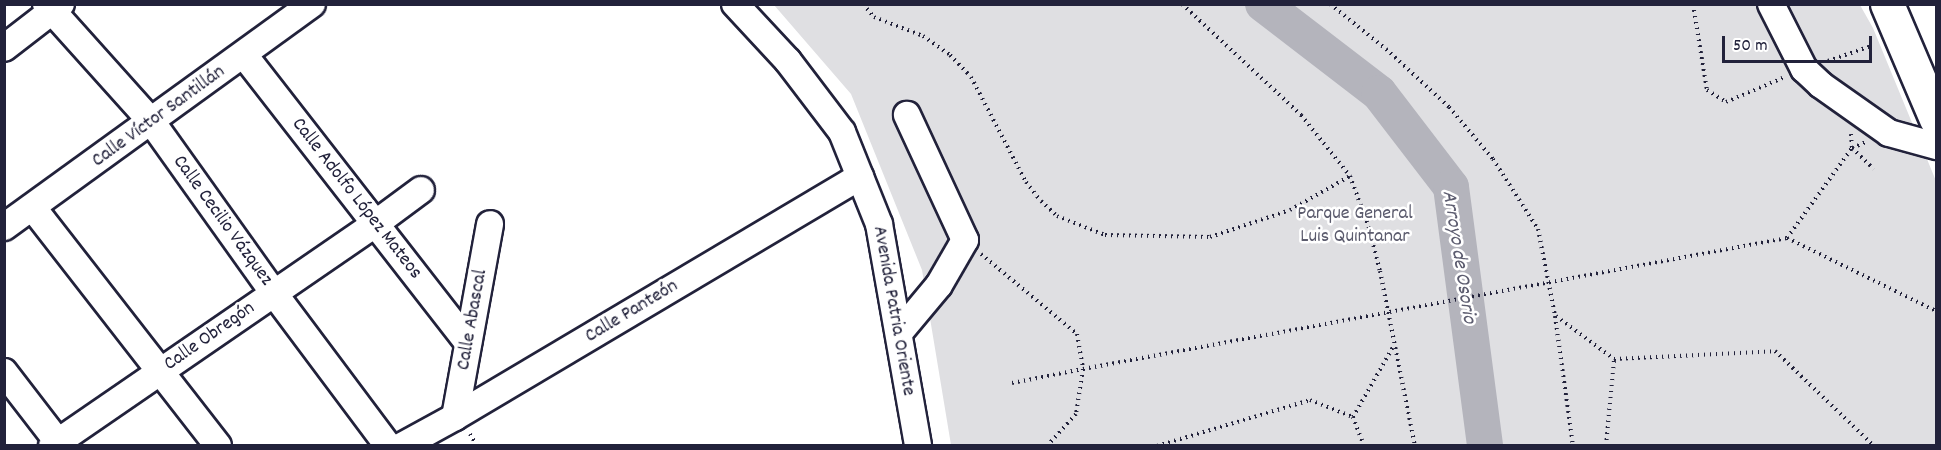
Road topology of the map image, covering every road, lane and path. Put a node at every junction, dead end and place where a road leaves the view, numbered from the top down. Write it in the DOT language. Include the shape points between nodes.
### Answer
graph roads {
  1 [pos="312,4"];
  2 [pos="735,4"];
  3 [pos="863,4"];
  4 [pos="1182,4"];
  5 [pos="1330,4"];
  6 [pos="1692,4"];
  7 [pos="1772,4"];
  8 [pos="1887,4"];
  9 [pos="53,7"];
  10 [pos="1871,46"];
  11 [pos="4,48"];
  12 [pos="244,56"];
  13 [pos="1804,69"];
  14 [pos="907,115"];
  15 [pos="1936,119"];
  16 [pos="151,121"];
  17 [pos="1936,146"];
  18 [pos="1874,169"];
  19 [pos="1350,176"];
  20 [pos="860,177"];
  21 [pos="421,190"];
  22 [pos="33,208"];
  23 [pos="375,224"];
  24 [pos="490,224"];
  25 [pos="4,227"];
  26 [pos="1787,238"];
  27 [pos="965,240"];
  28 [pos="1548,283"];
  29 [pos="273,292"];
  30 [pos="1936,311"];
  31 [pos="1386,313"];
  32 [pos="1555,316"];
  33 [pos="898,333"];
  34 [pos="468,343"];
  35 [pos="1394,347"];
  36 [pos="1614,359"];
  37 [pos="1083,369"];
  38 [pos="161,371"];
  39 [pos="4,372"];
  40 [pos="1012,383"];
  41 [pos="455,417"];
  42 [pos="1353,417"];
  43 [pos="57,444"];
  44 [pos="218,446"];
  45 [pos="388,446"];
  46 [pos="402,446"];
  47 [pos="918,446"];
  48 [pos="1047,446"];
  49 [pos="1157,446"];
  50 [pos="1364,446"];
  51 [pos="1414,446"];
  52 [pos="1573,446"];
  53 [pos="1606,446"];
  54 [pos="1874,446"];
  1 -- 12 [label="street, Calle Víctor Santillán"];
  2 -- 20 [label="street, Avenida Patria Oriente" via="788,61 842,132"];
  3 -- 19 [label="path" via="874,17 923,36 950,55 971,77 1026,183 1041,201 1057,216 1105,234 1210,237 1290,210"];
  4 -- 19 [label="path" via="1301,115"];
  5 -- 28 [label="path" via="1449,107 1493,159 1538,229"];
  6 -- 13 [label="path" via="1707,90 1726,102"];
  7 -- 13 [label="street"];
  8 -- 15 [label="main road"];
  9 -- 11 [label="street"];
  9 -- 16 [label="street, Calle Cecilio Vázquez"];
  10 -- 13 [label="path"];
  12 -- 16 [label="street, Calle Víctor Santillán"];
  12 -- 23 [label="street, Calle Adolfo López Mateos"];
  13 -- 17 [label="street" via="1848,106 1889,133"];
  14 -- 27 [label="street"];
  16 -- 22 [label="street, Calle Víctor Santillán"];
  16 -- 29 [label="street, Calle Cecilio Vázquez"];
  18 -- 26 [label="path" via="1852,148"];
  19 -- 31 [label="path" via="1369,228"];
  20 -- 33 [label="street, Avenida Patria Oriente" via="879,224"];
  20 -- 41 [label="street, Calle Panteón"];
  21 -- 23 [label="street, Calle Obregón"];
  22 -- 25 [label="street, Calle Víctor Santillán"];
  22 -- 38 [label="street"];
  23 -- 29 [label="street, Calle Obregón"];
  23 -- 34 [label="street, Calle Adolfo López Mateos"];
  24 -- 34 [label="street, Calle Abascal"];
  26 -- 28 [label="path"];
  26 -- 30 [label="path"];
  27 -- 33 [label="street" via="939,285"];
  27 -- 37 [label="path" via="1077,334"];
  28 -- 31 [label="path"];
  28 -- 32 [label="path"];
  29 -- 38 [label="street, Calle Obregón"];
  29 -- 45 [label="street, Calle Cecilio Vázquez"];
  31 -- 35 [label="path"];
  31 -- 37 [label="path"];
  32 -- 36 [label="path"];
  32 -- 52 [label="path"];
  33 -- 47 [label="street, Avenida Patria Oriente"];
  34 -- 41 [label="street, Calle Abascal"];
  35 -- 42 [label="path"];
  35 -- 51 [label="path"];
  36 -- 53 [label="path"];
  36 -- 54 [label="path" via="1775,351"];
  37 -- 40 [label="path"];
  37 -- 48 [label="path" via="1076,414"];
  38 -- 43 [label="street, Calle Obregón"];
  38 -- 44 [label="street"];
  39 -- 43 [label="street"];
  41 -- 46 [label="street, Calle Panteón"];
  42 -- 49 [label="path" via="1310,400"];
  42 -- 50 [label="path"];
}
